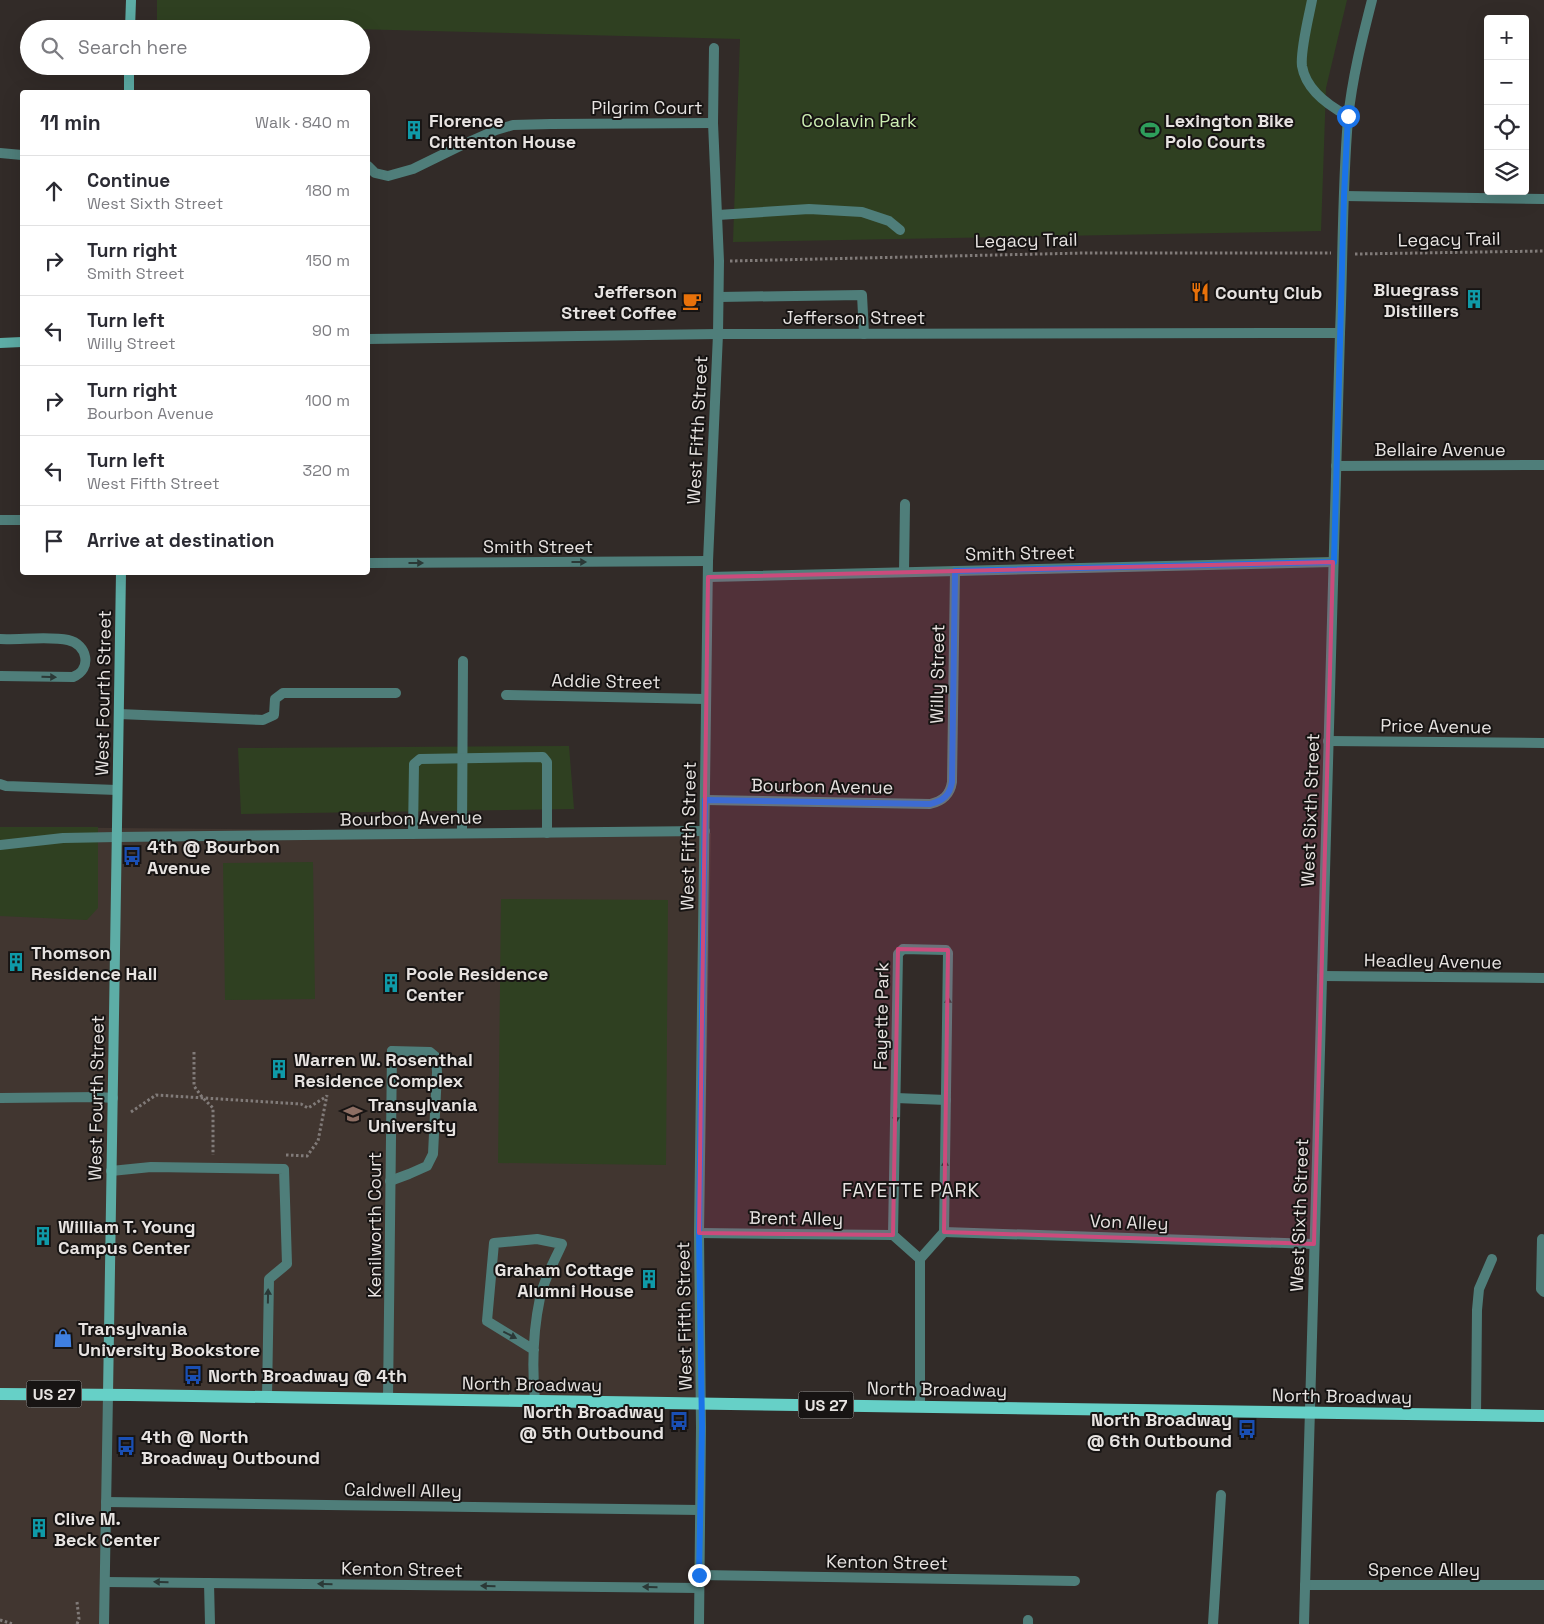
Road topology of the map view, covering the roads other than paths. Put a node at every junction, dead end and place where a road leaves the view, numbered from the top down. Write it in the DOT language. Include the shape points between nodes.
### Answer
graph roads {
  1 [pos="130,0"];
  2 [pos="1312,0"];
  3 [pos="1372,0"];
  4 [pos="130,20"];
  5 [pos="714,48"];
  6 [pos="129,75"];
  7 [pos="129,90"];
  8 [pos="1348,116"];
  9 [pos="713,123"];
  10 [pos="0,152"];
  11 [pos="20,155"];
  12 [pos="370,168"];
  13 [pos="1344,196"];
  14 [pos="1544,199"];
  15 [pos="718,215"];
  16 [pos="900,230"];
  17 [pos="719,298"];
  18 [pos="1340,333"];
  19 [pos="718,334"];
  20 [pos="864,334"];
  21 [pos="370,339"];
  22 [pos="0,342"];
  23 [pos="20,342"];
  24 [pos="1544,465"];
  25 [pos="1336,466"];
  26 [pos="905,504"];
  27 [pos="0,520"];
  28 [pos="20,520"];
  29 [pos="708,561"];
  30 [pos="1334,562"];
  31 [pos="370,563"];
  32 [pos="955,571"];
  33 [pos="904,572"];
  34 [pos="121,575"];
  35 [pos="708,577"];
  36 [pos="0,639"];
  37 [pos="463,661"];
  38 [pos="0,676"];
  39 [pos="396,693"];
  40 [pos="506,695"];
  41 [pos="706,699"];
  42 [pos="119,714"];
  43 [pos="1328,741"];
  44 [pos="1544,743"];
  45 [pos="461,759"];
  46 [pos="0,784"];
  47 [pos="118,790"];
  48 [pos="705,800"];
  49 [pos="939,802"];
  50 [pos="705,831"];
  51 [pos="462,833"];
  52 [pos="547,833"];
  53 [pos="413,834"];
  54 [pos="117,837"];
  55 [pos="0,845"];
  56 [pos="1322,976"];
  57 [pos="1544,978"];
  58 [pos="0,1098"];
  59 [pos="112,1098"];
  60 [pos="896,1098"];
  61 [pos="946,1100"];
  62 [pos="111,1171"];
  63 [pos="390,1181"];
  64 [pos="944,1232"];
  65 [pos="699,1233"];
  66 [pos="893,1235"];
  67 [pos="1542,1239"];
  68 [pos="1314,1244"];
  69 [pos="920,1259"];
  70 [pos="1492,1259"];
  71 [pos="1544,1292"];
  72 [pos="534,1350"];
  73 [pos="0,1394"];
  74 [pos="108,1395"];
  75 [pos="267,1397"];
  76 [pos="388,1399"];
  77 [pos="535,1401"];
  78 [pos="702,1404"];
  79 [pos="920,1407"];
  80 [pos="1309,1413"];
  81 [pos="1476,1415"];
  82 [pos="1544,1416"];
  83 [pos="1221,1495"];
  84 [pos="106,1502"];
  85 [pos="700,1510"];
  86 [pos="699,1575"];
  87 [pos="1075,1581"];
  88 [pos="105,1582"];
  89 [pos="209,1583"];
  90 [pos="1305,1585"];
  91 [pos="1544,1586"];
  92 [pos="699,1588"];
  93 [pos="104,1624"];
  94 [pos="210,1624"];
  95 [pos="698,1624"];
  96 [pos="1213,1624"];
  97 [pos="1304,1624"];
  1 -- 4 [label="main road"];
  2 -- 8 [label="street" via="1302,56 1306,79 1316,94"];
  3 -- 8 [label="street, West Sixth Street" via="1356,61"];
  5 -- 9 [label="street, West Fifth Street"];
  6 -- 7 [label="main road"];
  8 -- 13 [label="street, West Sixth Street"];
  9 -- 12 [label="street, Pilgrim Court" via="513,125 414,169 388,176 375,173"];
  9 -- 15 [label="street, West Fifth Street"];
  10 -- 11 [label="street"];
  13 -- 14 [label="street"];
  13 -- 18 [label="street, West Sixth Street"];
  15 -- 16 [label="street" via="809,209 862,212 889,221"];
  15 -- 17 [label="street, West Fifth Street"];
  17 -- 19 [label="street, West Fifth Street"];
  17 -- 20 [label="street" via="862,296"];
  18 -- 20 [label="street, Jefferson Street"];
  18 -- 25 [label="street, West Sixth Street"];
  19 -- 20 [label="street, Jefferson Street"];
  19 -- 21 [label="street, Jefferson Street"];
  19 -- 29 [label="street, West Fifth Street"];
  22 -- 23 [label="main road"];
  24 -- 25 [label="street, Bellaire Avenue"];
  25 -- 30 [label="street, West Sixth Street"];
  26 -- 33 [label="street"];
  27 -- 28 [label="street"];
  31 -- 29 [label="street, Smith Street, one-way"];
  29 -- 35 [label="street, West Fifth Street"];
  30 -- 32 [label="street, Smith Street"];
  30 -- 43 [label="street, West Sixth Street"];
  32 -- 33 [label="street, Smith Street"];
  32 -- 49 [label="street, Willy Street" via="952,782 951,790"];
  33 -- 35 [label="street, Smith Street"];
  34 -- 42 [label="main road, West Fourth Street"];
  35 -- 41 [label="street, West Fifth Street"];
  38 -- 36 [label="street, one-way" via="73,677 80,674 85,666 84,652 68,640"];
  37 -- 45 [label="street"];
  39 -- 42 [label="street" via="284,693 274,699 274,715 263,720"];
  40 -- 41 [label="street, Addie Street"];
  41 -- 48 [label="street, West Fifth Street"];
  42 -- 47 [label="main road, West Fourth Street"];
  43 -- 44 [label="street, Price Avenue"];
  43 -- 56 [label="street, West Sixth Street"];
  45 -- 51 [label="street"];
  45 -- 52 [label="street" via="543,758 547,762"];
  45 -- 53 [label="street" via="420,759 414,764"];
  46 -- 47 [label="street"];
  47 -- 54 [label="main road, West Fourth Street"];
  48 -- 49 [label="street, Bourbon Avenue"];
  48 -- 50 [label="street, West Fifth Street"];
  50 -- 52 [label="street, Bourbon Avenue"];
  50 -- 65 [label="street, West Fifth Street"];
  51 -- 52 [label="street, Bourbon Avenue"];
  51 -- 53 [label="street, Bourbon Avenue"];
  53 -- 54 [label="street, Bourbon Avenue"];
  54 -- 55 [label="street, Bourbon Avenue" via="63,838"];
  54 -- 59 [label="main road, West Fourth Street"];
  56 -- 57 [label="street, Headley Avenue"];
  56 -- 68 [label="street, West Sixth Street"];
  58 -- 59 [label="street"];
  59 -- 62 [label="main road, West Fourth Street"];
  60 -- 61 [label="street"];
  61 -- 60 [label="street, Fayette Park, one-way" via="946,950 903,949 898,954"];
  60 -- 66 [label="street, Fayette Park, one-way"];
  64 -- 61 [label="street, Fayette Park, one-way"];
  62 -- 74 [label="main road, West Fourth Street"];
  75 -- 62 [label="street, one-way" via="269,1278 287,1264 284,1169 151,1166"];
  63 -- 63 [label="street, Kenilworth Court" via="392,1051 430,1052 436,1057 437,1072 433,1154 427,1166"];
  63 -- 76 [label="street, Kenilworth Court"];
  64 -- 68 [label="street, Von Alley"];
  64 -- 69 [label="street"];
  65 -- 66 [label="street, Brent Alley"];
  65 -- 78 [label="street, West Fifth Street"];
  66 -- 69 [label="street"];
  67 -- 71 [label="street" via="1541,1289"];
  68 -- 80 [label="street, West Sixth Street"];
  69 -- 79 [label="street"];
  70 -- 81 [label="street" via="1479,1289"];
  72 -- 72 [label="street, one-way" via="540,1296 562,1244 537,1239 494,1243 487,1321"];
  72 -- 77 [label="street"];
  73 -- 74 [label="main road, North Broadway / US 27"];
  74 -- 75 [label="main road, North Broadway / US 27"];
  74 -- 84 [label="street, West Fourth Street"];
  75 -- 76 [label="main road, North Broadway / US 27"];
  76 -- 77 [label="main road, North Broadway / US 27"];
  77 -- 78 [label="main road, North Broadway / US 27"];
  78 -- 79 [label="main road, North Broadway / US 27"];
  78 -- 85 [label="street, West Fifth Street"];
  79 -- 80 [label="main road, North Broadway / US 27"];
  80 -- 81 [label="main road, North Broadway / US 27"];
  80 -- 90 [label="street, West Sixth Street"];
  81 -- 82 [label="main road, North Broadway / US 27"];
  83 -- 96 [label="street"];
  84 -- 85 [label="street, Caldwell Alley"];
  84 -- 88 [label="street, West Fourth Street"];
  85 -- 86 [label="street, West Fifth Street"];
  86 -- 87 [label="street, Kenton Street"];
  86 -- 92 [label="street, West Fifth Street"];
  89 -- 88 [label="street, Kenton Street, one-way"];
  88 -- 93 [label="street, West Fourth Street"];
  92 -- 89 [label="street, Kenton Street, one-way"];
  89 -- 94 [label="street"];
  90 -- 91 [label="street, Spence Alley"];
  90 -- 97 [label="street, West Sixth Street"];
  92 -- 95 [label="street, West Fifth Street"];
}
